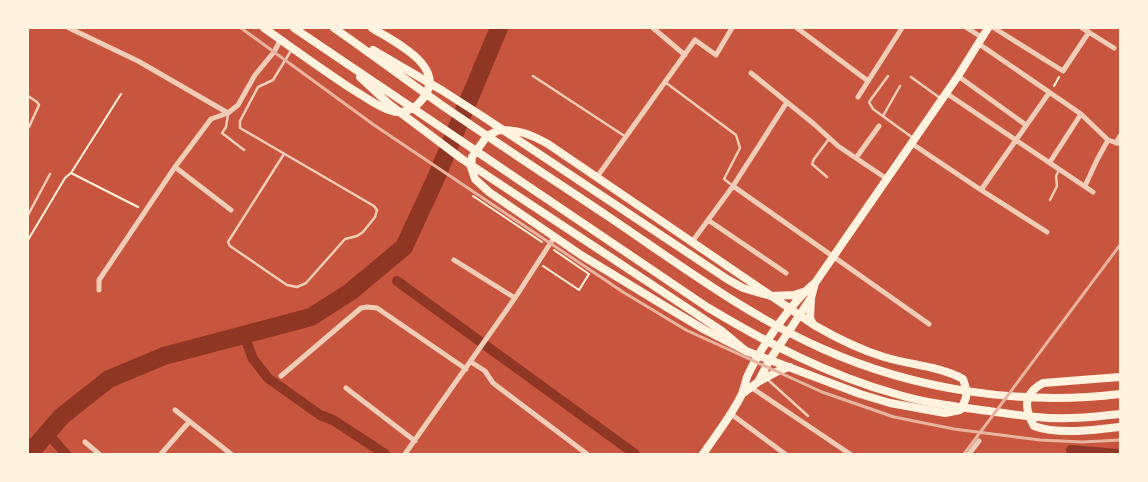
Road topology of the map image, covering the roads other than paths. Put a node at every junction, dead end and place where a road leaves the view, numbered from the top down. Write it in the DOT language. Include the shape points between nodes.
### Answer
graph roads {
  1 [pos="68,28"];
  2 [pos="264,28"];
  3 [pos="294,28"];
  4 [pos="334,28"];
  5 [pos="372,28"];
  6 [pos="653,28"];
  7 [pos="797,28"];
  8 [pos="902,28"];
  9 [pos="967,28"];
  10 [pos="988,28"];
  11 [pos="994,28"];
  12 [pos="1082,28"];
  13 [pos="729,29"];
  14 [pos="1089,32"];
  15 [pos="343,34"];
  16 [pos="281,39"];
  17 [pos="980,41"];
  18 [pos="292,47"];
  19 [pos="1114,48"];
  20 [pos="684,55"];
  21 [pos="340,59"];
  22 [pos="752,73"];
  23 [pos="533,76"];
  24 [pos="888,76"];
  25 [pos="958,76"];
  26 [pos="911,77"];
  27 [pos="868,81"];
  28 [pos="665,82"];
  29 [pos="900,86"];
  30 [pos="1049,93"];
  31 [pos="28,96"];
  32 [pos="944,96"];
  33 [pos="858,97"];
  34 [pos="787,102"];
  35 [pos="228,113"];
  36 [pos="1081,114"];
  37 [pos="883,116"];
  38 [pos="1026,125"];
  39 [pos="29,126"];
  40 [pos="879,126"];
  41 [pos="1120,136"];
  42 [pos="626,137"];
  43 [pos="829,138"];
  44 [pos="1016,139"];
  45 [pos="1108,140"];
  46 [pos="913,141"];
  47 [pos="1118,143"];
  48 [pos="244,150"];
  49 [pos="284,154"];
  50 [pos="856,158"];
  51 [pos="1050,162"];
  52 [pos="175,166"];
  53 [pos="1060,169"];
  54 [pos="50,174"];
  55 [pos="597,177"];
  56 [pos="827,177"];
  57 [pos="887,179"];
  58 [pos="733,186"];
  59 [pos="1085,186"];
  60 [pos="980,190"];
  61 [pos="1094,192"];
  62 [pos="1050,200"];
  63 [pos="231,210"];
  64 [pos="28,215"];
  65 [pos="708,220"];
  66 [pos="1047,232"];
  67 [pos="555,236"];
  68 [pos="692,242"];
  69 [pos="834,256"];
  70 [pos="454,260"];
  71 [pos="786,273"];
  72 [pos="815,283"];
  73 [pos="99,290"];
  74 [pos="806,290"];
  75 [pos="771,296"];
  76 [pos="516,298"];
  77 [pos="811,298"];
  78 [pos="791,309"];
  79 [pos="800,315"];
  80 [pos="929,324"];
  81 [pos="814,325"];
  82 [pos="746,351"];
  83 [pos="759,356"];
  84 [pos="769,361"];
  85 [pos="471,362"];
  86 [pos="790,367"];
  87 [pos="466,368"];
  88 [pos="281,376"];
  89 [pos="747,377"];
  90 [pos="1120,377"];
  91 [pos="758,382"];
  92 [pos="346,388"];
  93 [pos="742,394"];
  94 [pos="1120,394"];
  95 [pos="175,410"];
  96 [pos="731,414"];
  97 [pos="1120,414"];
  98 [pos="808,416"];
  99 [pos="189,422"];
  100 [pos="1120,427"];
  101 [pos="415,441"];
  102 [pos="85,442"];
  103 [pos="979,442"];
  104 [pos="99,454"];
  105 [pos="161,454"];
  106 [pos="231,454"];
  107 [pos="408,454"];
  108 [pos="587,454"];
  109 [pos="704,454"];
  110 [pos="785,454"];
  111 [pos="850,454"];
  112 [pos="969,454"];
  1 -- 35 [label="street" via="138,61"];
  2 -- 16 [label="main road"];
  3 -- 21 [label="main road"];
  4 -- 15 [label="main road"];
  5 -- 18 [label="main road" via="406,49 422,62 428,72 430,80 426,96 415,108 394,112 382,107"];
  6 -- 20 [label="street"];
  7 -- 27 [label="street"];
  8 -- 27 [label="street"];
  9 -- 17 [label="street"];
  10 -- 17 [label="main road"];
  11 -- 14 [label="street" via="1063,71"];
  12 -- 14 [label="street"];
  13 -- 20 [label="street" via="716,55 696,40"];
  14 -- 19 [label="street"];
  15 -- 75 [label="main road" via="443,91 727,279 743,288"];
  15 -- 94 [label="main road" via="717,290 822,348 861,365 967,391 1035,397 1087,398"];
  16 -- 18 [label="main road"];
  16 -- 35 [label="street" via="238,105"];
  17 -- 25 [label="main road"];
  17 -- 30 [label="street"];
  18 -- 49 [label="lane" via="273,80 258,87 239,124 242,130"];
  20 -- 28 [label="street"];
  21 -- 82 [label="main road" via="389,104 440,143 722,331"];
  21 -- 97 [label="main road" via="707,307 814,365 898,395 962,407 1038,418"];
  22 -- 34 [label="street"];
  23 -- 42 [label="lane"];
  24 -- 37 [label="lane" via="869,102"];
  25 -- 32 [label="main road"];
  25 -- 38 [label="street"];
  26 -- 32 [label="lane"];
  27 -- 33 [label="street"];
  28 -- 42 [label="street"];
  28 -- 58 [label="lane" via="736,135 740,148 724,179"];
  29 -- 37 [label="lane"];
  30 -- 36 [label="street"];
  30 -- 38 [label="street"];
  31 -- 39 [label="lane" via="39,106"];
  32 -- 44 [label="street"];
  32 -- 46 [label="main road"];
  34 -- 43 [label="street"];
  34 -- 58 [label="street"];
  35 -- 48 [label="lane" via="222,133"];
  35 -- 52 [label="street" via="211,120"];
  36 -- 45 [label="street"];
  36 -- 51 [label="street"];
  37 -- 46 [label="lane"];
  38 -- 44 [label="street"];
  40 -- 50 [label="street"];
  41 -- 47 [label="street"];
  42 -- 55 [label="street"];
  43 -- 50 [label="street"];
  43 -- 56 [label="lane" via="812,164"];
  44 -- 51 [label="street"];
  44 -- 60 [label="street"];
  45 -- 47 [label="street"];
  45 -- 59 [label="street"];
  46 -- 57 [label="main road"];
  46 -- 60 [label="street"];
  49 -- 49 [label="lane" via="377,210 363,232 346,239 300,286 288,285 229,244"];
  50 -- 57 [label="street"];
  51 -- 53 [label="street"];
  52 -- 63 [label="street"];
  52 -- 73 [label="street" via="100,280"];
  53 -- 59 [label="street"];
  53 -- 62 [label="lane"];
  54 -- 64 [label="lane"];
  55 -- 67 [label="main road" via="526,132 499,130 486,136 478,146 472,157 475,179"];
  55 -- 68 [label="main road"];
  57 -- 69 [label="main road"];
  58 -- 65 [label="street"];
  58 -- 69 [label="street"];
  59 -- 61 [label="street"];
  60 -- 66 [label="street"];
  65 -- 68 [label="street"];
  65 -- 71 [label="street"];
  67 -- 76 [label="street"];
  67 -- 82 [label="main road" via="668,308"];
  68 -- 75 [label="main road"];
  69 -- 72 [label="main road"];
  69 -- 80 [label="street"];
  70 -- 76 [label="street"];
  72 -- 74 [label="main road"];
  72 -- 77 [label="main road"];
  74 -- 75 [label="main road" via="794,295"];
  74 -- 78 [label="main road"];
  75 -- 78 [label="main road"];
  76 -- 85 [label="street"];
  77 -- 79 [label="main road"];
  77 -- 81 [label="main road" via="810,318"];
  78 -- 79 [label="main road"];
  78 -- 83 [label="main road"];
  79 -- 81 [label="main road"];
  79 -- 84 [label="main road"];
  81 -- 86 [label="main road" via="849,346 952,373 963,379 966,400 960,410 934,412 860,394"];
  82 -- 83 [label="main road"];
  82 -- 89 [label="main road"];
  83 -- 84 [label="main road"];
  83 -- 89 [label="main road"];
  84 -- 86 [label="main road"];
  84 -- 91 [label="main road"];
  85 -- 87 [label="street"];
  85 -- 108 [label="street" via="485,371 493,383"];
  86 -- 91 [label="main road"];
  87 -- 88 [label="street" via="377,308 367,307 361,308"];
  87 -- 101 [label="street"];
  89 -- 93 [label="main road"];
  90 -- 100 [label="main road" via="1043,384 1033,388 1027,408 1034,426 1044,430"];
  91 -- 93 [label="main road"];
  91 -- 98 [label="lane"];
  91 -- 111 [label="street"];
  92 -- 101 [label="street"];
  93 -- 96 [label="main road"];
  95 -- 99 [label="street"];
  96 -- 109 [label="main road"];
  96 -- 110 [label="street"];
  99 -- 105 [label="street"];
  99 -- 106 [label="street"];
  101 -- 107 [label="street"];
  102 -- 104 [label="street"];
  103 -- 112 [label="street"];
}
